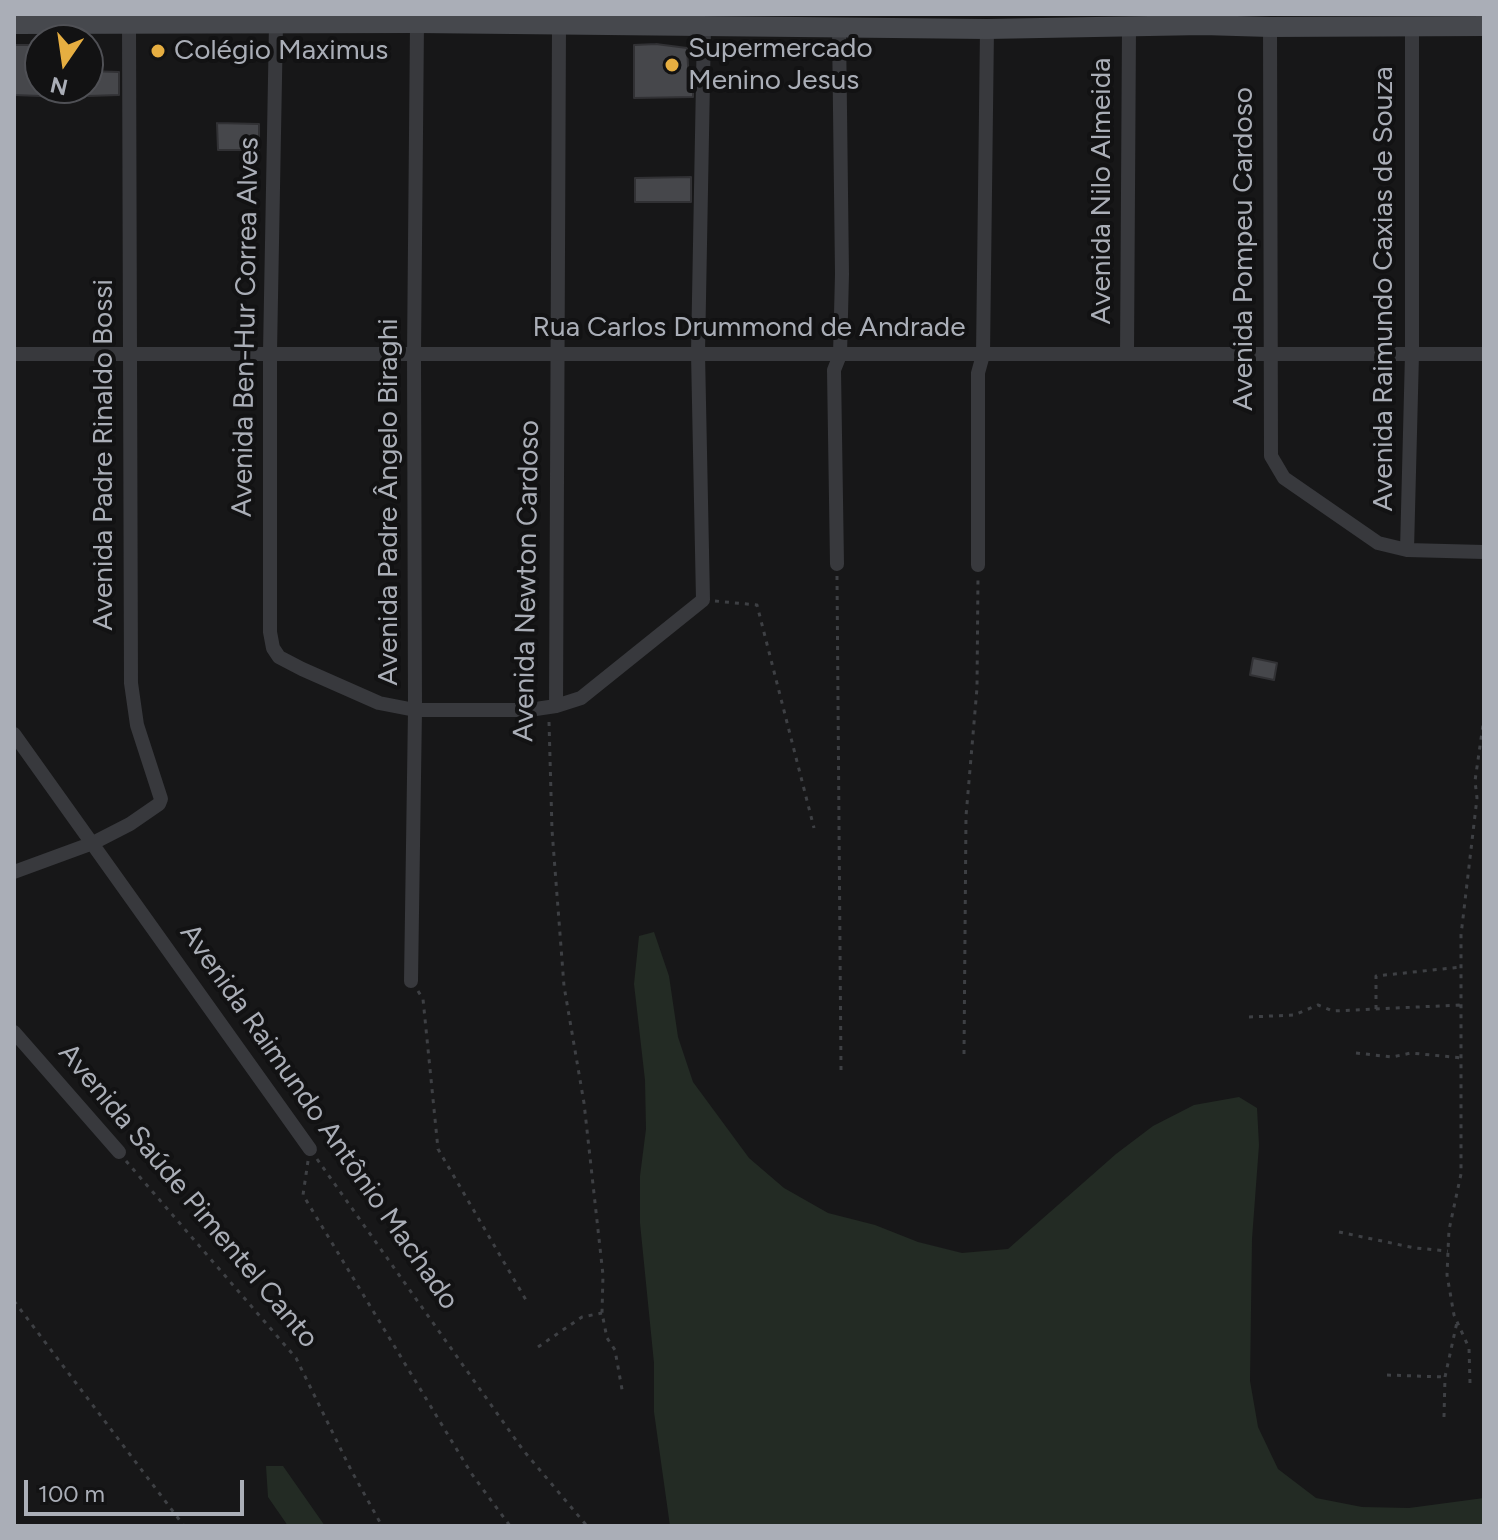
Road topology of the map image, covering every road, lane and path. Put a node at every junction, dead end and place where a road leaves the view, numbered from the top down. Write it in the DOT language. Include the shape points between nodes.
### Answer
graph roads {
  1 [pos="57,18"];
  2 [pos="276,19"];
  3 [pos="1482,22"];
  4 [pos="417,23"];
  5 [pos="14,24"];
  6 [pos="129,24"];
  7 [pos="559,25"];
  8 [pos="704,26"];
  9 [pos="1270,27"];
  10 [pos="1412,27"];
  11 [pos="839,28"];
  12 [pos="1129,28"];
  13 [pos="987,29"];
  14 [pos="129,352"];
  15 [pos="270,352"];
  16 [pos="557,352"];
  17 [pos="698,353"];
  18 [pos="14,354"];
  19 [pos="414,354"];
  20 [pos="1127,354"];
  21 [pos="1269,354"];
  22 [pos="1412,354"];
  23 [pos="1484,354"];
  24 [pos="840,355"];
  25 [pos="983,355"];
  26 [pos="1407,550"];
  27 [pos="1484,552"];
  28 [pos="837,564"];
  29 [pos="978,565"];
  30 [pos="703,600"];
  31 [pos="556,706"];
  32 [pos="415,710"];
  33 [pos="1484,718"];
  34 [pos="14,734"];
  35 [pos="814,828"];
  36 [pos="93,843"];
  37 [pos="14,872"];
  38 [pos="1461,967"];
  39 [pos="411,981"];
  40 [pos="1460,1005"];
  41 [pos="1376,1009"];
  42 [pos="1249,1017"];
  43 [pos="14,1032"];
  44 [pos="1356,1053"];
  45 [pos="964,1054"];
  46 [pos="1462,1058"];
  47 [pos="841,1071"];
  48 [pos="310,1149"];
  49 [pos="119,1152"];
  50 [pos="1339,1232"];
  51 [pos="1448,1251"];
  52 [pos="526,1300"];
  53 [pos="14,1301"];
  54 [pos="602,1313"];
  55 [pos="1457,1322"];
  56 [pos="538,1347"];
  57 [pos="1387,1375"];
  58 [pos="1445,1377"];
  59 [pos="1470,1383"];
  60 [pos="623,1395"];
  61 [pos="1444,1417"];
  62 [pos="184,1526"];
  63 [pos="382,1526"];
  64 [pos="510,1526"];
  65 [pos="587,1526"];
  1 -- 5 [label="main road"];
  1 -- 6 [label="main road"];
  2 -- 4 [label="main road"];
  2 -- 6 [label="main road"];
  2 -- 15 [label="street, Avenida Ben-Hur Correa Alves"];
  3 -- 10 [label="main road"];
  4 -- 7 [label="main road"];
  4 -- 19 [label="street, Avenida Padre Ângelo Biraghi"];
  6 -- 14 [label="street, Avenida Padre Rinaldo Bossi"];
  7 -- 8 [label="main road"];
  7 -- 16 [label="street, Avenida Newton Cardoso"];
  8 -- 11 [label="main road"];
  8 -- 17 [label="street"];
  9 -- 10 [label="main road"];
  9 -- 12 [label="main road"];
  9 -- 21 [label="street, Avenida Pompeu Cardoso"];
  10 -- 22 [label="street, Avenida Raimundo Caxias de Souza"];
  11 -- 13 [label="main road"];
  11 -- 24 [label="street"];
  12 -- 13 [label="main road"];
  12 -- 20 [label="street, Avenida Nilo Almeida"];
  13 -- 25 [label="street"];
  14 -- 15 [label="street, Rua Carlos Drummond de Andrade"];
  14 -- 18 [label="street, Rua Carlos Drummond de Andrade"];
  14 -- 36 [label="street, Avenida Padre Rinaldo Bossi" via="131,683 137,725 161,799 130,824"];
  15 -- 19 [label="street, Rua Carlos Drummond de Andrade"];
  15 -- 32 [label="street, Avenida Ben-Hur Correa Alves" via="273,648 302,669 379,703"];
  16 -- 17 [label="street, Rua Carlos Drummond de Andrade"];
  16 -- 19 [label="street, Rua Carlos Drummond de Andrade"];
  16 -- 31 [label="street, Avenida Newton Cardoso"];
  17 -- 24 [label="street, Rua Carlos Drummond de Andrade"];
  17 -- 30 [label="street"];
  19 -- 32 [label="street, Avenida Padre Ângelo Biraghi"];
  20 -- 21 [label="street, Rua Carlos Drummond de Andrade"];
  20 -- 25 [label="street, Rua Carlos Drummond de Andrade"];
  21 -- 22 [label="street, Rua Carlos Drummond de Andrade"];
  21 -- 26 [label="street, Avenida Pompeu Cardoso" via="1269,446 1276,469 1378,543"];
  22 -- 23 [label="street, Rua Carlos Drummond de Andrade"];
  22 -- 26 [label="street, Avenida Raimundo Caxias de Souza"];
  24 -- 25 [label="street, Rua Carlos Drummond de Andrade"];
  24 -- 28 [label="street" via="834,370"];
  25 -- 29 [label="street" via="978,373"];
  26 -- 27 [label="street"];
  28 -- 47 [label="path"];
  29 -- 45 [label="path" via="977,688 966,816"];
  30 -- 31 [label="street" via="593,691"];
  30 -- 35 [label="path" via="757,605"];
  31 -- 32 [label="street"];
  31 -- 54 [label="path, Avenida Newton Cardoso" via="549,722 552,830 564,986 603,1275"];
  32 -- 39 [label="street, Avenida Padre Ângelo Biraghi"];
  33 -- 38 [label="path"];
  34 -- 36 [label="street, Avenida Raimundo Antônio Machado"];
  36 -- 37 [label="street"];
  36 -- 48 [label="street, Avenida Raimundo Antônio Machado"];
  38 -- 40 [label="path"];
  38 -- 41 [label="path" via="1376,976"];
  39 -- 52 [label="path" via="423,999 438,1149"];
  40 -- 41 [label="path"];
  40 -- 46 [label="path"];
  41 -- 42 [label="path" via="1333,1011 1318,1005 1294,1015"];
  43 -- 49 [label="street, Avenida Saúde Pimentel Canto"];
  44 -- 46 [label="path"];
  46 -- 51 [label="path" via="1461,1174"];
  48 -- 64 [label="path" via="303,1195 471,1473"];
  48 -- 65 [label="path, Avenida Raimundo Antônio Machado" via="523,1450"];
  49 -- 63 [label="path, Avenida Saúde Pimentel Canto" via="296,1358"];
  50 -- 51 [label="path"];
  51 -- 55 [label="path" via="1447,1275"];
  53 -- 62 [label="path"];
  54 -- 56 [label="path" via="582,1317"];
  54 -- 60 [label="path"];
  55 -- 58 [label="path"];
  55 -- 59 [label="path" via="1469,1348"];
  57 -- 58 [label="path"];
  58 -- 61 [label="path"];
}
